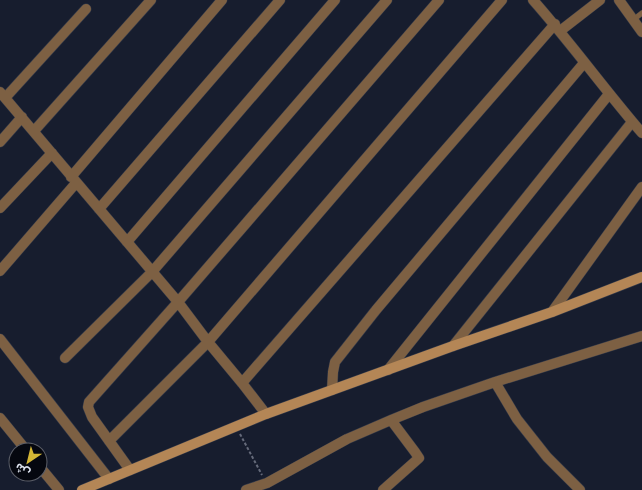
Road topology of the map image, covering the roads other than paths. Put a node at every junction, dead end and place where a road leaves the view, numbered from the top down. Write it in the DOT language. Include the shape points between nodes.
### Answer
graph roads {
  1 [pos="150,0"];
  2 [pos="222,0"];
  3 [pos="280,0"];
  4 [pos="335,0"];
  5 [pos="387,0"];
  6 [pos="439,0"];
  7 [pos="502,0"];
  8 [pos="533,0"];
  9 [pos="600,0"];
  10 [pos="619,0"];
  11 [pos="86,9"];
  12 [pos="642,13"];
  13 [pos="633,20"];
  14 [pos="557,27"];
  15 [pos="642,32"];
  16 [pos="584,62"];
  17 [pos="609,94"];
  18 [pos="2,95"];
  19 [pos="22,117"];
  20 [pos="632,122"];
  21 [pos="34,131"];
  22 [pos="642,133"];
  23 [pos="0,142"];
  24 [pos="52,153"];
  25 [pos="74,180"];
  26 [pos="642,187"];
  27 [pos="0,208"];
  28 [pos="99,209"];
  29 [pos="127,242"];
  30 [pos="0,271"];
  31 [pos="152,272"];
  32 [pos="642,277"];
  33 [pos="178,302"];
  34 [pos="552,312"];
  35 [pos="642,336"];
  36 [pos="0,339"];
  37 [pos="208,342"];
  38 [pos="453,346"];
  39 [pos="65,358"];
  40 [pos="388,370"];
  41 [pos="495,382"];
  42 [pos="242,383"];
  43 [pos="332,390"];
  44 [pos="266,414"];
  45 [pos="0,418"];
  46 [pos="391,420"];
  47 [pos="110,441"];
  48 [pos="20,442"];
  49 [pos="130,470"];
  50 [pos="48,477"];
  51 [pos="109,479"];
  52 [pos="269,486"];
  53 [pos="59,490"];
  54 [pos="82,490"];
  55 [pos="246,490"];
  56 [pos="383,490"];
  57 [pos="580,490"];
  1 -- 21 [label="street"];
  2 -- 25 [label="street"];
  3 -- 28 [label="street"];
  4 -- 29 [label="street"];
  5 -- 31 [label="street"];
  6 -- 33 [label="street"];
  7 -- 37 [label="street"];
  8 -- 14 [label="street"];
  9 -- 14 [label="street"];
  10 -- 13 [label="street"];
  11 -- 18 [label="street"];
  12 -- 13 [label="lane"];
  13 -- 15 [label="street"];
  14 -- 16 [label="street"];
  14 -- 42 [label="street"];
  16 -- 17 [label="street"];
  16 -- 43 [label="street" via="342,352 335,362"];
  17 -- 20 [label="street"];
  17 -- 40 [label="street"];
  18 -- 19 [label="street"];
  19 -- 21 [label="street"];
  19 -- 23 [label="street"];
  20 -- 22 [label="street"];
  20 -- 38 [label="street"];
  21 -- 24 [label="street"];
  24 -- 25 [label="street"];
  24 -- 27 [label="street"];
  25 -- 28 [label="street"];
  25 -- 30 [label="street"];
  26 -- 34 [label="street"];
  28 -- 29 [label="street"];
  29 -- 31 [label="street"];
  31 -- 33 [label="street"];
  31 -- 39 [label="street"];
  32 -- 34 [label="street"];
  33 -- 37 [label="street"];
  33 -- 47 [label="street" via="89,402 92,417"];
  34 -- 38 [label="street"];
  35 -- 41 [label="street"];
  36 -- 51 [label="street"];
  37 -- 42 [label="street"];
  37 -- 47 [label="street"];
  38 -- 40 [label="street"];
  40 -- 43 [label="street"];
  41 -- 46 [label="street"];
  41 -- 57 [label="street" via="517,419 546,457"];
  42 -- 44 [label="street"];
  43 -- 44 [label="street"];
  44 -- 49 [label="street"];
  45 -- 48 [label="street"];
  46 -- 52 [label="street" via="346,438"];
  46 -- 56 [label="street" via="419,458"];
  47 -- 49 [label="street"];
  49 -- 51 [label="street"];
  50 -- 53 [label="street"];
  51 -- 54 [label="street"];
  52 -- 55 [label="street"];
}
